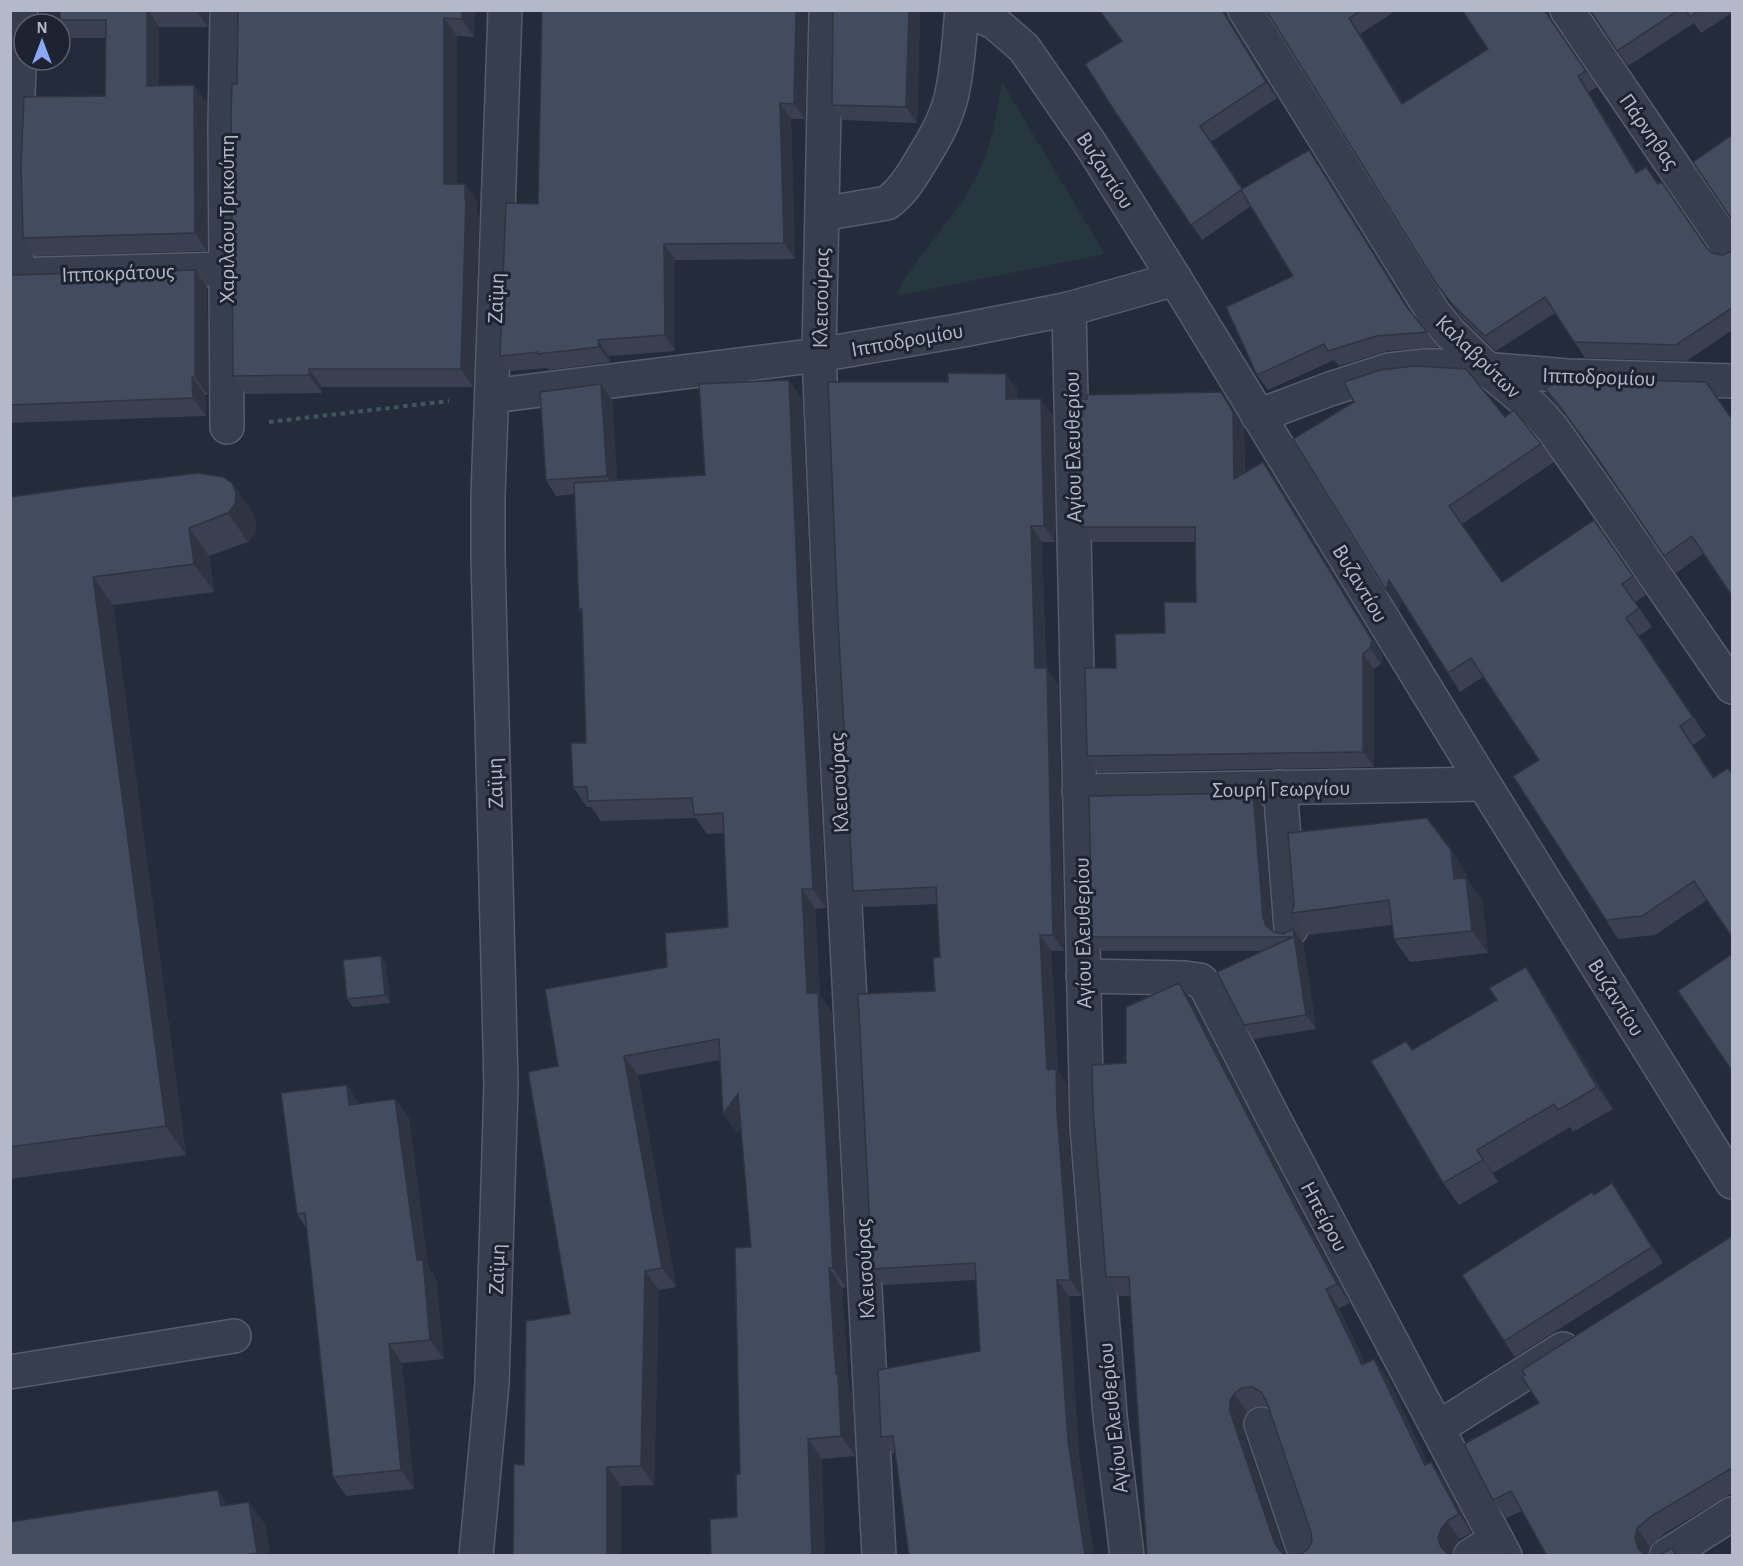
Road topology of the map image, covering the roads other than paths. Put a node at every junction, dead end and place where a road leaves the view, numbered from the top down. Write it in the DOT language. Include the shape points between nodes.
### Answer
graph roads {
  1 [pos="21,10"];
  2 [pos="227,10"];
  3 [pos="505,10"];
  4 [pos="826,10"];
  5 [pos="963,10"];
  6 [pos="1245,10"];
  7 [pos="1567,10"];
  8 [pos="14,74"];
  9 [pos="13,182"];
  10 [pos="822,214"];
  11 [pos="1732,252"];
  12 [pos="226,269"];
  13 [pos="14,274"];
  14 [pos="1175,279"];
  15 [pos="1069,309"];
  16 [pos="819,354"];
  17 [pos="1488,370"];
  18 [pos="1732,381"];
  19 [pos="492,396"];
  20 [pos="1258,416"];
  21 [pos="227,427"];
  22 [pos="1732,687"];
  23 [pos="1484,784"];
  24 [pos="1280,788"];
  25 [pos="1079,791"];
  26 [pos="1291,929"];
  27 [pos="1083,976"];
  28 [pos="1732,1182"];
  29 [pos="1585,1335"];
  30 [pos="234,1336"];
  31 [pos="10,1372"];
  32 [pos="1261,1424"];
  33 [pos="1438,1428"];
  34 [pos="1732,1514"];
  35 [pos="1490,1550"];
  36 [pos="476,1556"];
  37 [pos="879,1556"];
  38 [pos="1127,1556"];
  39 [pos="1306,1556"];
  40 [pos="1666,1556"];
  1 -- 8 [label="street"];
  2 -- 12 [label="street, Χαριλάου Τρικούπη"];
  3 -- 19 [label="street, Ζαϊμη"];
  4 -- 10 [label="street, Κλεισούρας"];
  5 -- 10 [label="street, Βυζαντίου" via="951,98 932,144 909,180 887,203"];
  5 -- 14 [label="street, Βυζαντίου" via="994,22 1024,48 1091,145"];
  6 -- 17 [label="street, Καλαβρύτων" via="1433,312"];
  7 -- 11 [label="street, Πάρνηθας"];
  8 -- 9 [label="street"];
  9 -- 13 [label="street"];
  10 -- 16 [label="street, Κλεισούρας"];
  12 -- 13 [label="street, Ιπποκράτους"];
  12 -- 21 [label="street, Χαριλάου Τρικούπη"];
  14 -- 15 [label="street, Ιπποδρομίου"];
  14 -- 20 [label="street, Βυζαντίου"];
  15 -- 16 [label="street, Ιπποδρομίου"];
  15 -- 25 [label="street, Αγίου Ελευθερίου"];
  16 -- 19 [label="street, Ιπποδρομίου"];
  16 -- 37 [label="street, Κλεισούρας"];
  17 -- 18 [label="street, Ιπποδρομίου"];
  17 -- 20 [label="street, Ιπποδρομίου" via="1445,366 1399,368"];
  17 -- 22 [label="street, Καλαβρύτων" via="1552,428"];
  19 -- 36 [label="street, Ζαϊμη" via="488,558 501,1085 492,1383"];
  20 -- 23 [label="street, Βυζαντίου"];
  23 -- 24 [label="street, Σουρή Γεωργίου"];
  23 -- 28 [label="street, Βυζαντίου"];
  24 -- 25 [label="street, Σουρή Γεωργίου"];
  24 -- 26 [label="street"];
  25 -- 27 [label="street, Αγίου Ελευθερίου"];
  27 -- 33 [label="street, Ηπείρου" via="1184,978 1200,980 1205,985"];
  27 -- 38 [label="street, Αγίου Ελευθερίου" via="1087,1127 1110,1416"];
  29 -- 33 [label="street"];
  30 -- 31 [label="street"];
  32 -- 39 [label="street"];
  33 -- 35 [label="street, Ηπείρου"];
  34 -- 40 [label="street"];
}
